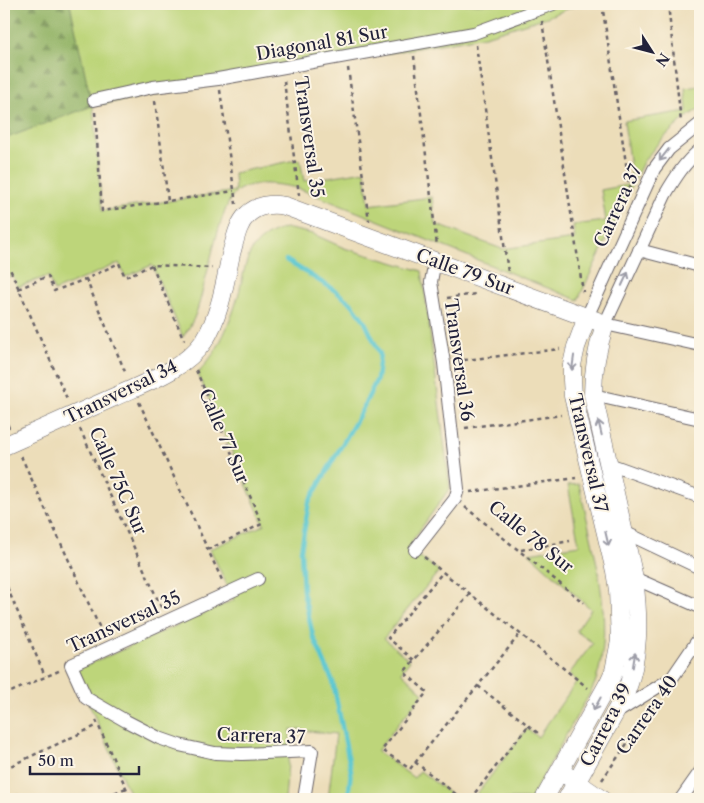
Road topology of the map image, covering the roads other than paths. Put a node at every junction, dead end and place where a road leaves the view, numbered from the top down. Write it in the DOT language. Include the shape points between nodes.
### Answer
graph roads {
  1 [pos="553,4"];
  2 [pos="94,100"];
  3 [pos="700,124"];
  4 [pos="700,150"];
  5 [pos="239,225"];
  6 [pos="639,250"];
  7 [pos="438,262"];
  8 [pos="700,266"];
  9 [pos="586,317"];
  10 [pos="604,324"];
  11 [pos="700,345"];
  12 [pos="593,396"];
  13 [pos="700,419"];
  14 [pos="9,444"];
  15 [pos="609,464"];
  16 [pos="700,497"];
  17 [pos="624,532"];
  18 [pos="416,550"];
  19 [pos="700,568"];
  20 [pos="634,578"];
  21 [pos="258,579"];
  22 [pos="618,590"];
  23 [pos="700,607"];
  24 [pos="700,637"];
  25 [pos="86,698"];
  26 [pos="616,713"];
  27 [pos="560,771"];
  28 [pos="700,772"];
  29 [pos="576,782"];
  30 [pos="597,796"];
  31 [pos="304,799"];
  32 [pos="544,799"];
  33 [pos="566,799"];
  34 [pos="681,799"];
  1 -- 2 [label="street, Diagonal 81 Sur" via="474,33 218,79 153,87"];
  3 -- 9 [label="street, Carrera 37, one-way" via="660,159"];
  4 -- 6 [label="street" via="676,175"];
  5 -- 7 [label="street, Calle 79 Sur" via="252,210 278,204"];
  5 -- 14 [label="street, Transversal 34" via="210,331 192,356 175,369"];
  6 -- 8 [label="street"];
  10 -- 6 [label="street, one-way"];
  7 -- 9 [label="street, Calle 79 Sur"];
  7 -- 18 [label="street, Transversal 36" via="431,277 458,489 456,497"];
  9 -- 10 [label="street, Calle 79 Sur"];
  9 -- 22 [label="street, Transversal 37, one-way" via="572,365 573,396"];
  10 -- 11 [label="street, Calle 79 Sur"];
  10 -- 12 [label="street, Transversal 37" via="595,359"];
  12 -- 13 [label="street"];
  15 -- 12 [label="street, Transversal 37, one-way"];
  15 -- 16 [label="street"];
  15 -- 17 [label="street, Transversal 37"];
  17 -- 19 [label="street"];
  17 -- 20 [label="street, Transversal 37"];
  20 -- 23 [label="street"];
  26 -- 20 [label="street, Carrera 39, one-way" via="631,680 636,648 638,620"];
  21 -- 25 [label="street, Transversal 35" via="71,665"];
  22 -- 27 [label="street, Carrera 39, one-way" via="620,641 614,671"];
  24 -- 26 [label="street, Carrera 40" via="672,678"];
  25 -- 31 [label="street, Carrera 37" via="159,738 179,745 233,754 312,751"];
  26 -- 29 [label="street, Carrera 39"];
  27 -- 29 [label="street"];
  27 -- 32 [label="street"];
  28 -- 34 [label="street"];
  29 -- 30 [label="street"];
  29 -- 33 [label="street"];
}
